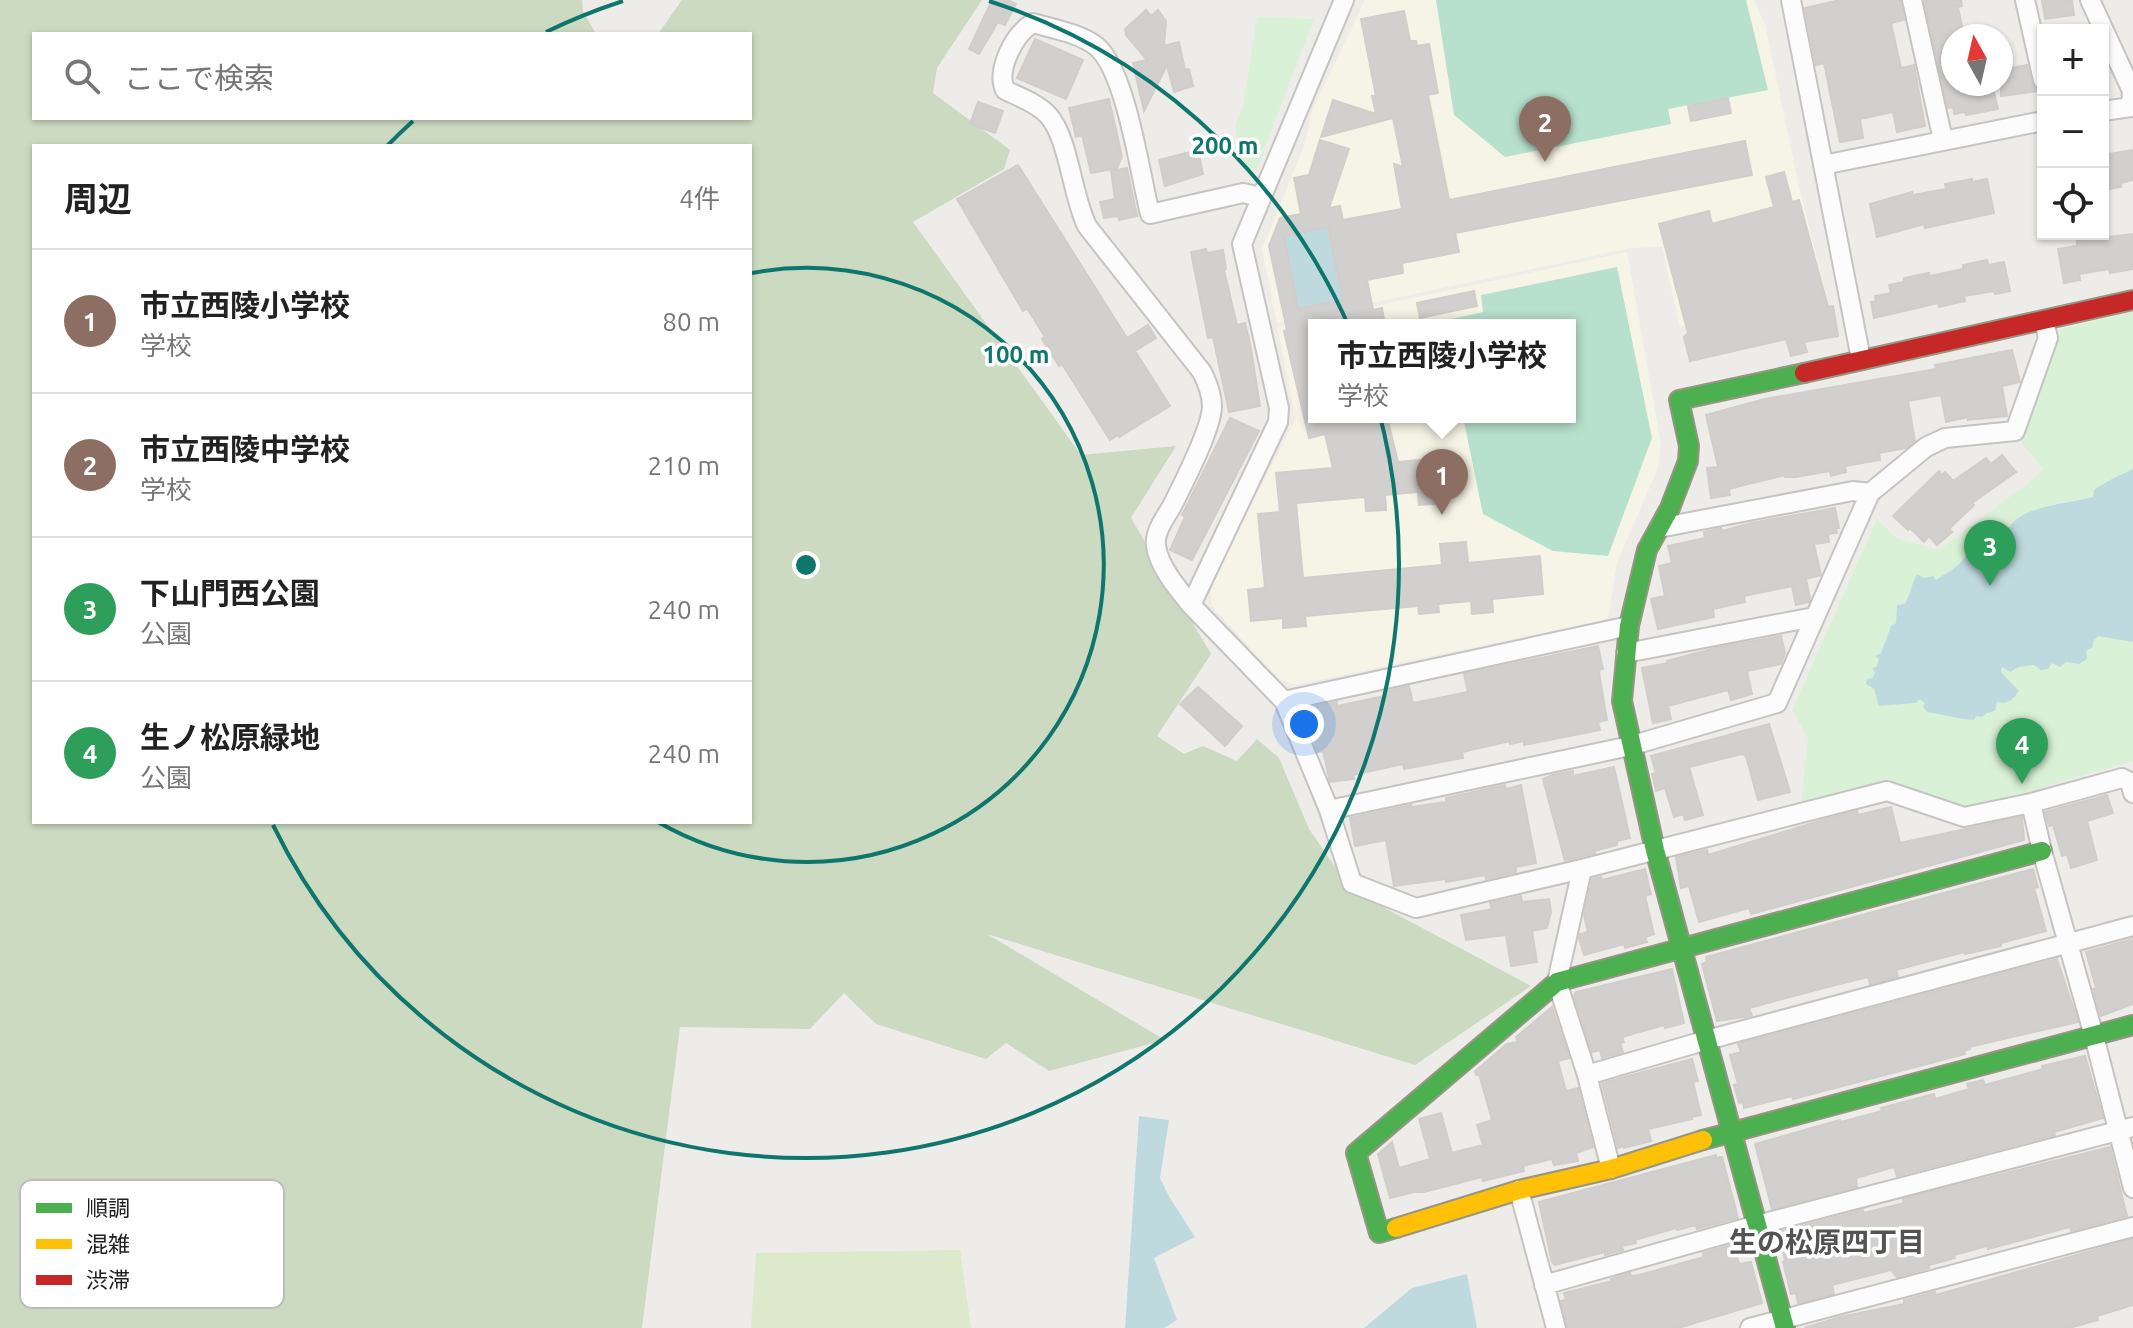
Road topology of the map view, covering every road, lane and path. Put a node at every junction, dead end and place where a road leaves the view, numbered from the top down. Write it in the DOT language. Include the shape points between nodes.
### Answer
graph roads {
  1 [pos="1344,0"];
  2 [pos="1791,0"];
  3 [pos="1912,0"];
  4 [pos="2025,0"];
  5 [pos="2090,0"];
  6 [pos="2037,53"];
  7 [pos="2109,110"];
  8 [pos="2037,122"];
  9 [pos="1943,140"];
  10 [pos="1823,165"];
  11 [pos="1261,197"];
  12 [pos="2133,300"];
  13 [pos="2044,321"];
  14 [pos="1861,359"];
  15 [pos="1870,493"];
  16 [pos="1659,528"];
  17 [pos="1191,605"];
  18 [pos="1814,617"];
  19 [pos="1629,626"];
  20 [pos="1626,653"];
  21 [pos="1284,701"];
  22 [pos="1630,746"];
  23 [pos="2133,793"];
  24 [pos="2031,803"];
  25 [pos="1329,810"];
  26 [pos="1655,850"];
  27 [pos="2042,851"];
  28 [pos="1582,869"];
  29 [pos="2133,926"];
  30 [pos="2069,944"];
  31 [pos="1681,947"];
  32 [pos="1557,982"];
  33 [pos="2133,1025"];
  34 [pos="2094,1036"];
  35 [pos="1707,1040"];
  36 [pos="1587,1075"];
  37 [pos="2126,1129"];
  38 [pos="1732,1131"];
  39 [pos="1611,1169"];
  40 [pos="2133,1188"];
  41 [pos="1519,1190"];
  42 [pos="1757,1225"];
  43 [pos="2133,1227"];
  44 [pos="1544,1285"];
  45 [pos="1784,1324"];
  46 [pos="1556,1328"];
  47 [pos="1750,1328"];
  1 -- 11 [label="street"];
  2 -- 10 [label="street"];
  3 -- 9 [label="street"];
  4 -- 6 [label="street"];
  5 -- 7 [label="street" via="2132,91 2131,107"];
  8 -- 9 [label="street"];
  9 -- 10 [label="street"];
  10 -- 14 [label="street"];
  11 -- 17 [label="street" via="1242,244 1278,422"];
  11 -- 17 [label="street" via="1243,193 1150,214 1117,76 1106,55 1093,43 1065,32 1033,23 1022,29 1001,72 1005,90 1049,116 1087,226 1202,372 1209,388 1210,421 1158,531 1156,546"];
  12 -- 13 [label="street"];
  13 -- 14 [label="street"];
  13 -- 15 [label="street" via="2048,338 2015,431 1945,438"];
  14 -- 16 [label="street" via="1679,400 1688,461"];
  15 -- 16 [label="street" via="1853,491"];
  15 -- 18 [label="street"];
  16 -- 19 [label="street" via="1647,550"];
  17 -- 21 [label="street"];
  18 -- 20 [label="street"];
  18 -- 22 [label="street" via="1777,703"];
  19 -- 20 [label="street"];
  19 -- 21 [label="street"];
  20 -- 22 [label="street" via="1622,701"];
  21 -- 25 [label="street"];
  22 -- 25 [label="street"];
  22 -- 26 [label="street"];
  23 -- 24 [label="street" via="2130,782 2122,778"];
  24 -- 26 [label="street" via="1964,817 1887,791"];
  24 -- 27 [label="street"];
  25 -- 28 [label="street" via="1352,883 1416,908"];
  26 -- 28 [label="street"];
  26 -- 31 [label="street"];
  27 -- 30 [label="street"];
  27 -- 31 [label="street"];
  28 -- 32 [label="street"];
  29 -- 30 [label="street"];
  30 -- 34 [label="street"];
  30 -- 35 [label="street"];
  31 -- 32 [label="street"];
  31 -- 35 [label="street"];
  32 -- 36 [label="street"];
  32 -- 41 [label="street" via="1356,1153 1379,1233"];
  33 -- 34 [label="street"];
  34 -- 37 [label="street"];
  34 -- 38 [label="street"];
  35 -- 36 [label="street"];
  35 -- 38 [label="street"];
  36 -- 39 [label="street"];
  37 -- 40 [label="street"];
  37 -- 42 [label="street"];
  38 -- 39 [label="street"];
  38 -- 42 [label="street"];
  39 -- 41 [label="street"];
  41 -- 44 [label="street"];
  42 -- 44 [label="street"];
  42 -- 45 [label="street"];
  43 -- 45 [label="street"];
  44 -- 46 [label="street"];
  45 -- 47 [label="street"];
}
